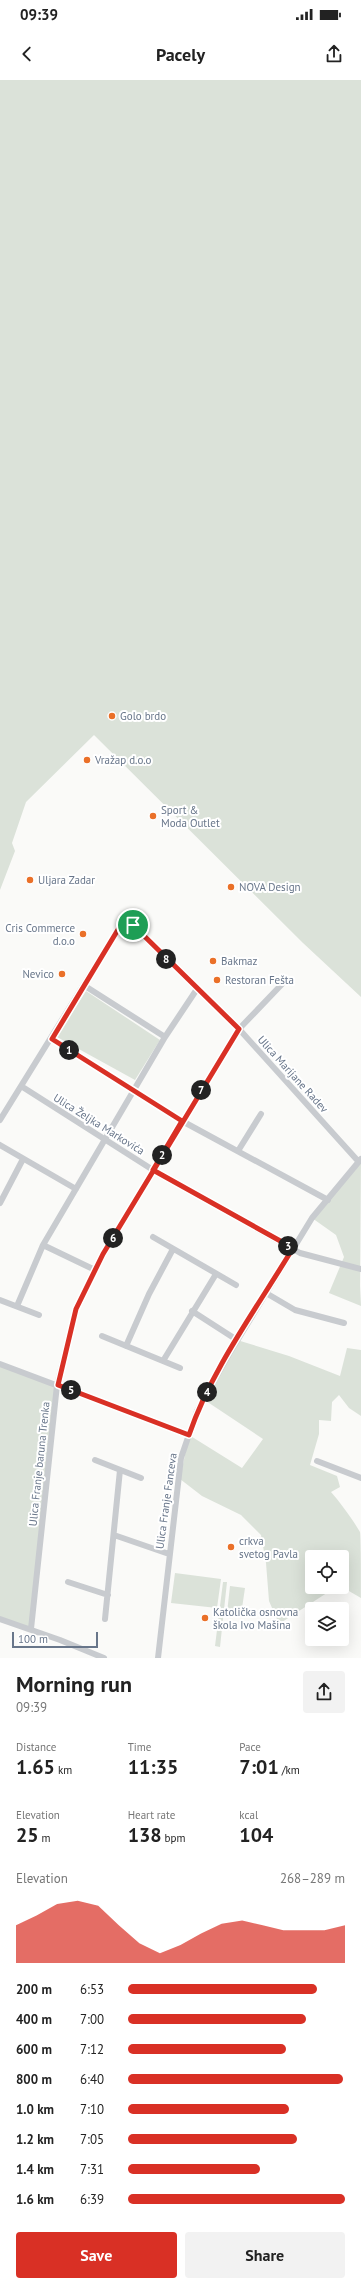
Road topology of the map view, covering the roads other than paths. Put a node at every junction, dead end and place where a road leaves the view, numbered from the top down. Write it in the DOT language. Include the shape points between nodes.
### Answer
graph roads {
  1 [pos="284,982"];
  2 [pos="85,986"];
  3 [pos="197,989"];
  4 [pos="239,1029"];
  5 [pos="165,1037"];
  6 [pos="52,1039"];
  7 [pos="21,1086"];
  8 [pos="134,1090"];
  9 [pos="261,1114"];
  10 [pos="0,1120"];
  11 [pos="182,1121"];
  12 [pos="104,1140"];
  13 [pos="0,1145"];
  14 [pos="238,1151"];
  15 [pos="24,1159"];
  16 [pos="360,1160"];
  17 [pos="153,1170"];
  18 [pos="76,1189"];
  19 [pos="328,1200"];
  20 [pos="0,1202"];
  21 [pos="153,1237"];
  22 [pos="43,1245"];
  23 [pos="293,1248"];
  24 [pos="173,1249"];
  25 [pos="361,1269"];
  26 [pos="96,1270"];
  27 [pos="216,1274"];
  28 [pos="236,1285"];
  29 [pos="266,1293"];
  30 [pos="0,1300"];
  31 [pos="17,1306"];
  32 [pos="192,1311"];
  33 [pos="39,1314"];
  34 [pos="344,1323"];
  35 [pos="102,1336"];
  36 [pos="237,1340"];
  37 [pos="126,1346"];
  38 [pos="163,1361"];
  39 [pos="0,1364"];
  40 [pos="180,1368"];
  41 [pos="58,1385"];
  42 [pos="189,1435"];
  43 [pos="95,1460"];
  44 [pos="317,1462"];
  45 [pos="120,1470"];
  46 [pos="141,1478"];
  47 [pos="361,1478"];
  48 [pos="114,1535"];
  49 [pos="169,1554"];
  50 [pos="68,1582"];
  51 [pos="108,1595"];
  52 [pos="105,1618"];
  53 [pos="0,1619"];
  54 [pos="31,1629"];
  55 [pos="104,1658"];
  56 [pos="158,1658"];
  1 -- 4 [label="street, Ulica Franje baruna Trenka"];
  2 -- 3 [label="street, Ulica Marijane Radev" via="125,918"];
  2 -- 5 [label="street"];
  2 -- 6 [label="street"];
  3 -- 4 [label="street, Ulica Marijane Radev"];
  3 -- 5 [label="street"];
  4 -- 11 [label="street, Ulica Franje baruna Trenka"];
  4 -- 16 [label="street, Ulica Marijane Radev"];
  5 -- 8 [label="street"];
  6 -- 7 [label="street"];
  6 -- 8 [label="street"];
  7 -- 10 [label="street"];
  7 -- 12 [label="street, Ulica Željka Markovića"];
  8 -- 11 [label="street"];
  8 -- 12 [label="street"];
  9 -- 14 [label="street"];
  11 -- 14 [label="street"];
  11 -- 17 [label="street, Ulica Franje baruna Trenka"];
  12 -- 17 [label="street, Ulica Željka Markovića"];
  12 -- 18 [label="street"];
  13 -- 15 [label="street"];
  14 -- 19 [label="street"];
  15 -- 18 [label="street"];
  15 -- 20 [label="street"];
  16 -- 19 [label="street, Ulica Franje Fanceva"];
  17 -- 23 [label="street, Ulica Željka Markovića"];
  17 -- 26 [label="street, Ulica Franje baruna Trenka"];
  18 -- 22 [label="street"];
  19 -- 23 [label="street, Ulica Franje Fanceva" via="312,1218"];
  21 -- 24 [label="street"];
  22 -- 26 [label="street"];
  22 -- 31 [label="street"];
  23 -- 25 [label="street, Ulica Željka Markovića" via="300,1253"];
  23 -- 29 [label="street, Ulica Franje Fanceva"];
  24 -- 27 [label="street"];
  24 -- 37 [label="street"];
  26 -- 41 [label="street, Ulica Franje baruna Trenka" via="76,1309"];
  27 -- 28 [label="street"];
  27 -- 32 [label="street"];
  29 -- 34 [label="street" via="295,1310"];
  29 -- 36 [label="street, Ulica Franje Fanceva"];
  30 -- 31 [label="street"];
  31 -- 33 [label="street"];
  32 -- 36 [label="street"];
  32 -- 38 [label="street"];
  35 -- 37 [label="street"];
  36 -- 42 [label="street, Ulica Franje Fanceva" via="197,1412"];
  37 -- 38 [label="street"];
  38 -- 40 [label="street"];
  39 -- 41 [label="street"];
  41 -- 42 [label="street"];
  41 -- 54 [label="street, Ulica Franje baruna Trenka"];
  42 -- 49 [label="street, Ulica Franje Fanceva" via="181,1458"];
  43 -- 45 [label="street"];
  44 -- 47 [label="street"];
  45 -- 46 [label="street"];
  45 -- 48 [label="street"];
  48 -- 49 [label="street"];
  48 -- 51 [label="street"];
  49 -- 56 [label="street, Ulica Franje Fanceva"];
  50 -- 51 [label="street"];
  51 -- 52 [label="street"];
  53 -- 54 [label="street"];
  54 -- 55 [label="street"];
}
